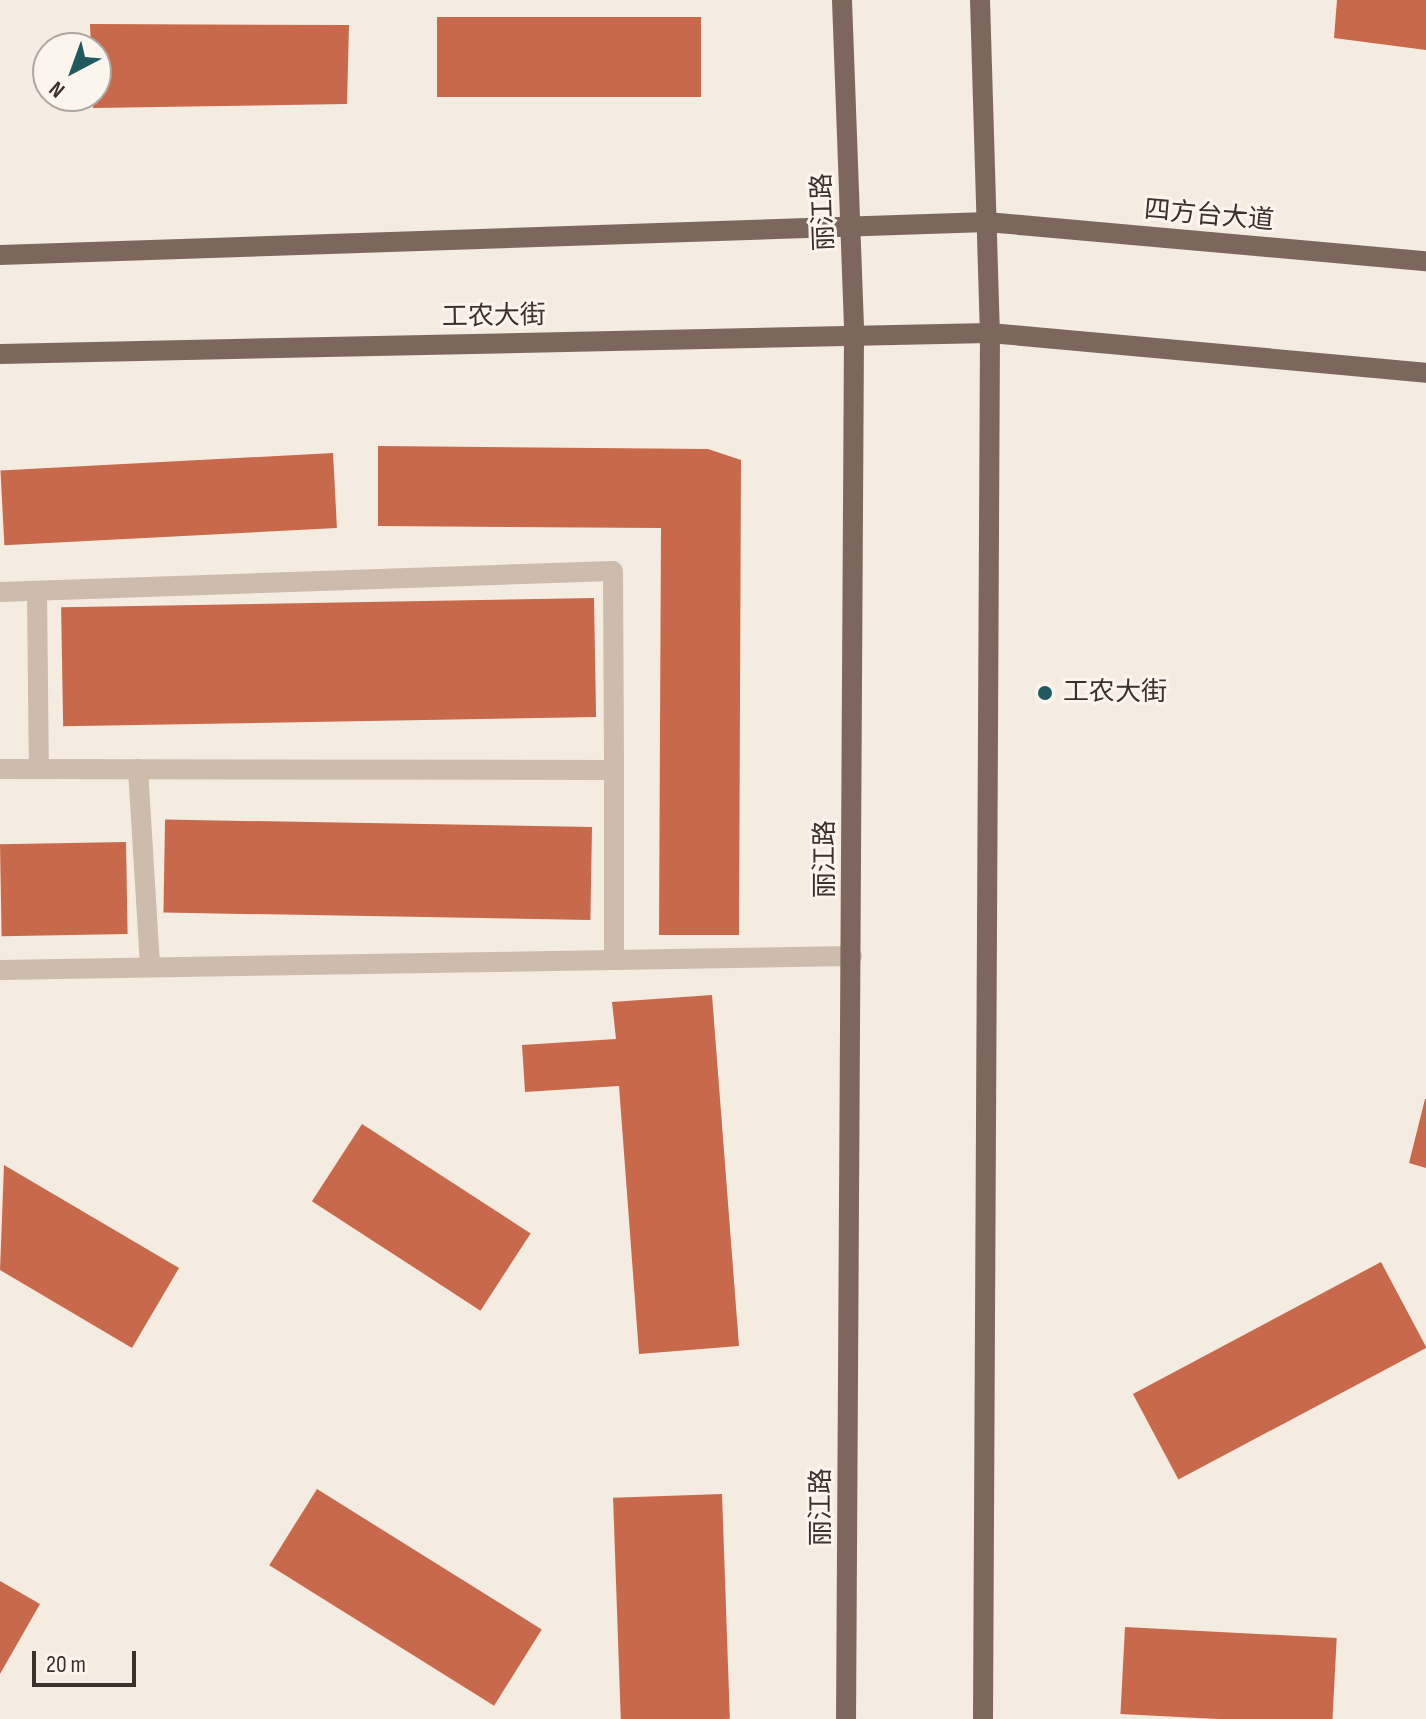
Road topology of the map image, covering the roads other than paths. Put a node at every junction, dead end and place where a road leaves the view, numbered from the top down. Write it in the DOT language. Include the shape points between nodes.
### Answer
graph roads {
  1 [pos="842,0"];
  2 [pos="980,0"];
  3 [pos="987,222"];
  4 [pos="850,225"];
  5 [pos="0,255"];
  6 [pos="1426,261"];
  7 [pos="990,333"];
  8 [pos="854,335"];
  9 [pos="0,354"];
  10 [pos="1426,373"];
  11 [pos="37,591"];
  12 [pos="0,592"];
  13 [pos="0,769"];
  14 [pos="39,769"];
  15 [pos="138,769"];
  16 [pos="614,770"];
  17 [pos="852,956"];
  18 [pos="614,960"];
  19 [pos="150,967"];
  20 [pos="0,970"];
  21 [pos="846,1719"];
  22 [pos="983,1719"];
  1 -- 4 [label="main road, 丽江路"];
  2 -- 3 [label="main road"];
  3 -- 4 [label="main road"];
  3 -- 6 [label="main road, 四方台大道"];
  3 -- 7 [label="main road"];
  4 -- 5 [label="main road"];
  4 -- 8 [label="main road, 丽江路"];
  7 -- 8 [label="main road, 工农大街"];
  7 -- 10 [label="main road"];
  7 -- 22 [label="main road"];
  8 -- 9 [label="main road, 工农大街"];
  8 -- 17 [label="main road, 丽江路"];
  11 -- 12 [label="street"];
  11 -- 14 [label="street"];
  11 -- 16 [label="street" via="613,571"];
  13 -- 14 [label="street"];
  14 -- 15 [label="street"];
  15 -- 16 [label="street"];
  15 -- 19 [label="street"];
  16 -- 18 [label="street"];
  17 -- 18 [label="street"];
  17 -- 21 [label="main road, 丽江路"];
  18 -- 19 [label="street"];
  19 -- 20 [label="street"];
}
